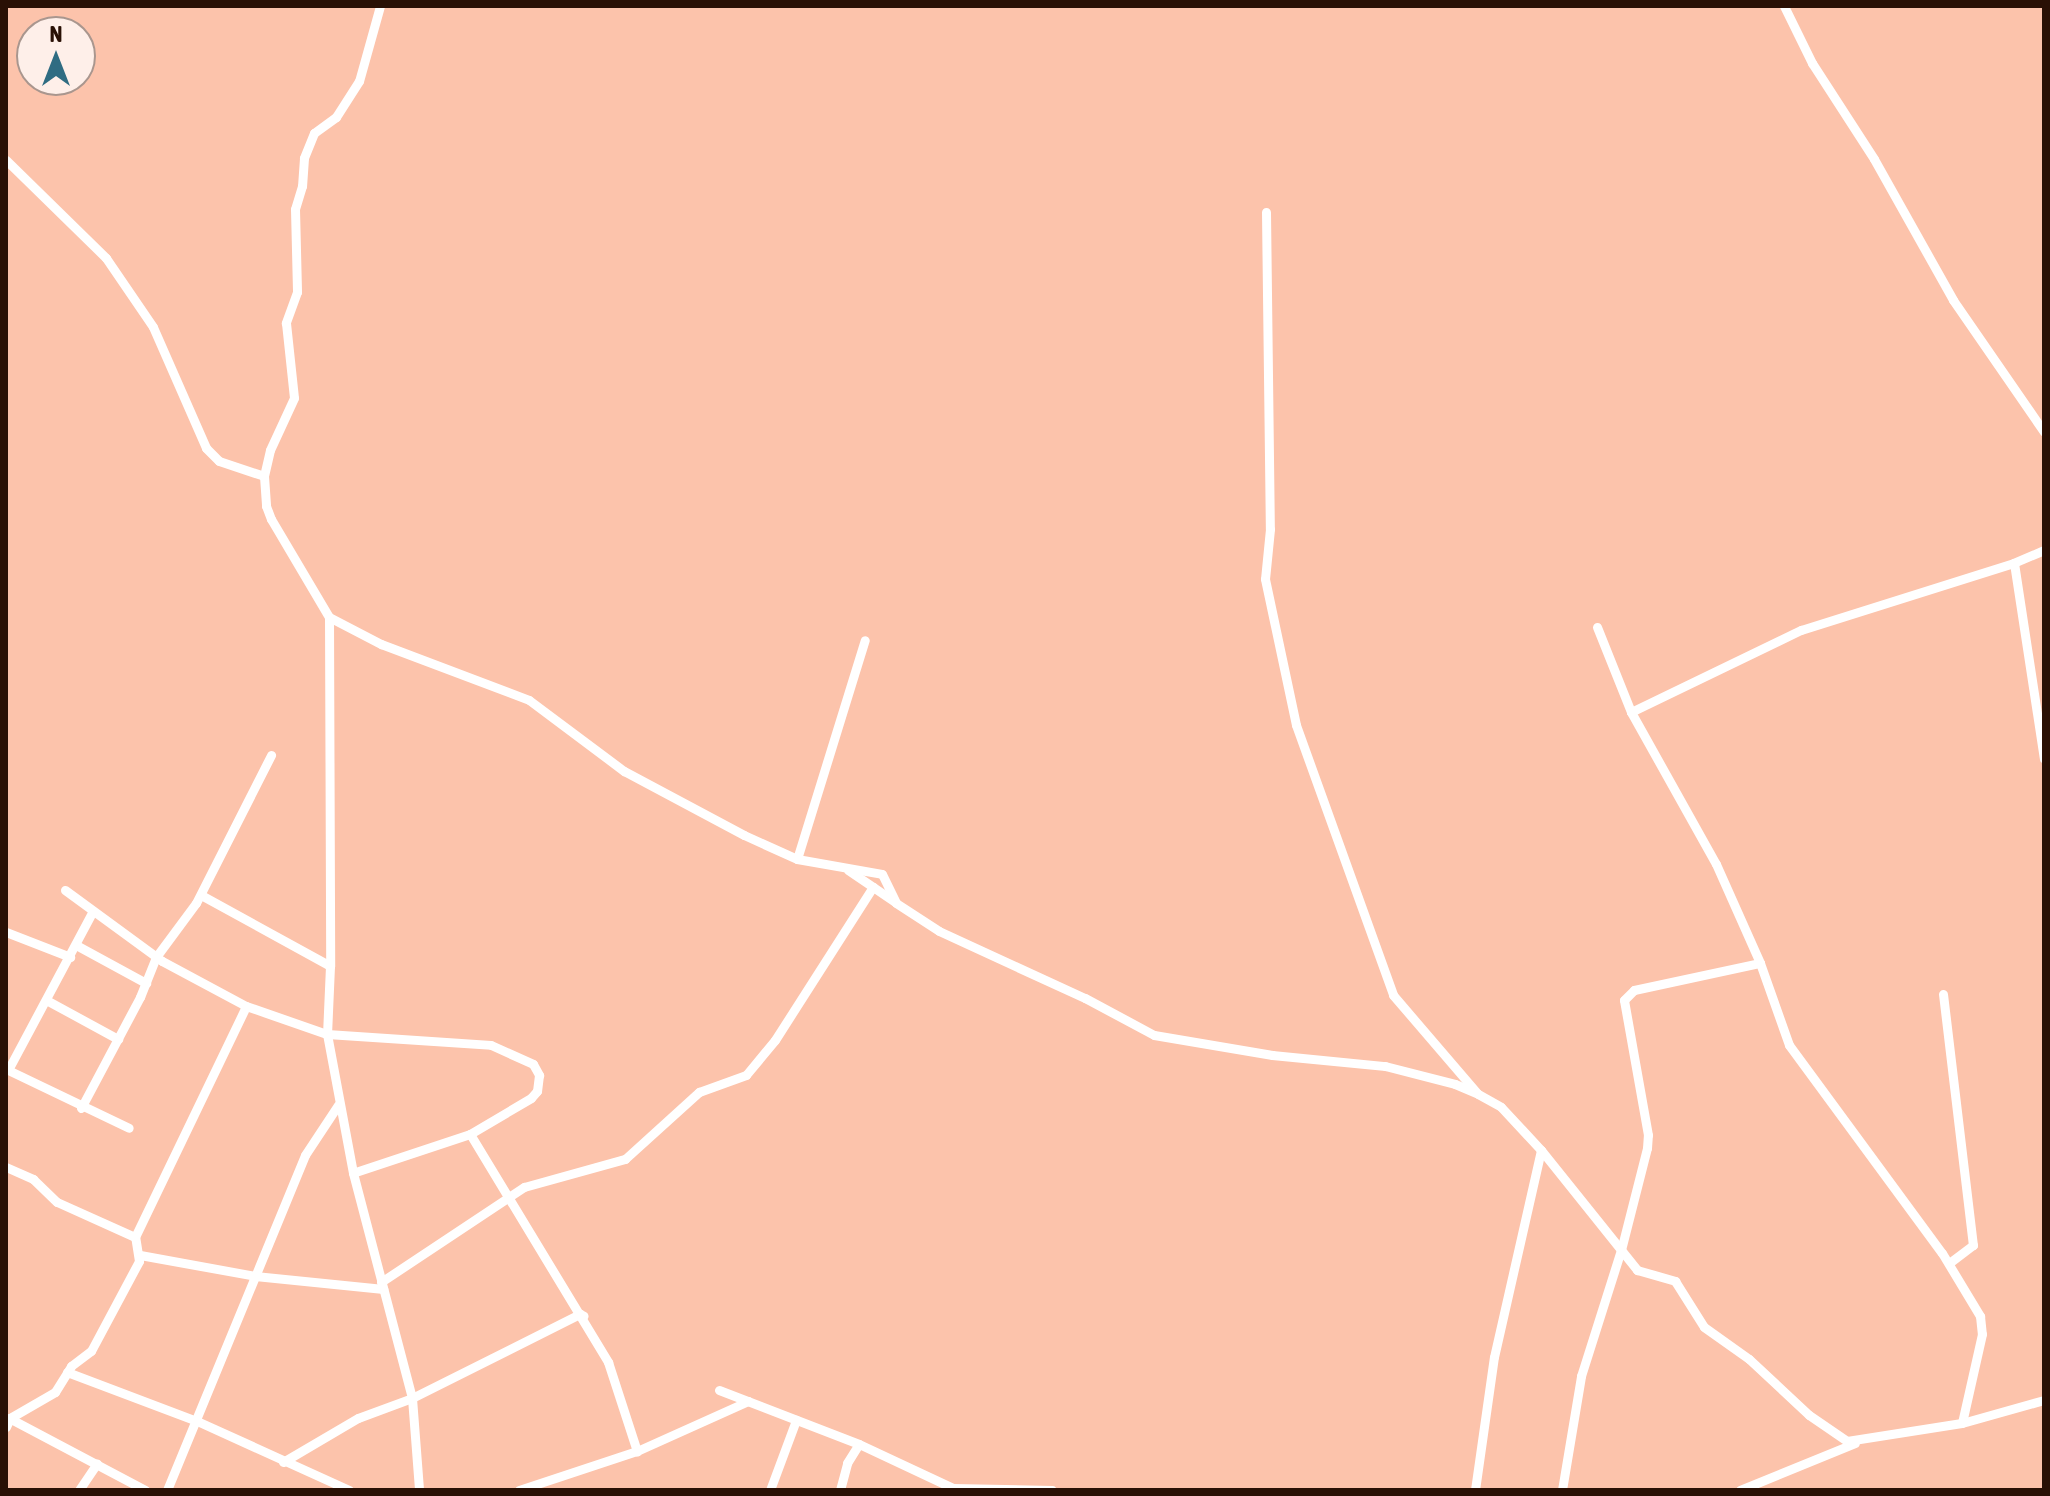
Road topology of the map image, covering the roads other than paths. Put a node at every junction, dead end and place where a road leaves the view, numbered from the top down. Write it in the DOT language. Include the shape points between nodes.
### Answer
graph roads {
  1 [pos="380,6"];
  2 [pos="1784,6"];
  3 [pos="6,160"];
  4 [pos="1266,212"];
  5 [pos="2044,432"];
  6 [pos="264,476"];
  7 [pos="2044,550"];
  8 [pos="2014,563"];
  9 [pos="329,617"];
  10 [pos="1597,627"];
  11 [pos="865,640"];
  12 [pos="1631,712"];
  13 [pos="271,755"];
  14 [pos="2044,759"];
  15 [pos="797,859"];
  16 [pos="848,870"];
  17 [pos="873,887"];
  18 [pos="65,890"];
  19 [pos="201,895"];
  20 [pos="896,903"];
  21 [pos="93,911"];
  22 [pos="6,932"];
  23 [pos="76,945"];
  24 [pos="70,957"];
  25 [pos="156,957"];
  26 [pos="1760,963"];
  27 [pos="330,966"];
  28 [pos="146,983"];
  29 [pos="1943,994"];
  30 [pos="48,1001"];
  31 [pos="246,1006"];
  32 [pos="327,1034"];
  33 [pos="118,1039"];
  34 [pos="7,1070"];
  35 [pos="1478,1094"];
  36 [pos="338,1105"];
  37 [pos="81,1108"];
  38 [pos="129,1128"];
  39 [pos="470,1134"];
  40 [pos="1541,1150"];
  41 [pos="6,1167"];
  42 [pos="353,1173"];
  43 [pos="508,1197"];
  44 [pos="135,1237"];
  45 [pos="1621,1250"];
  46 [pos="140,1255"];
  47 [pos="1949,1263"];
  48 [pos="255,1276"];
  49 [pos="382,1285"];
  50 [pos="583,1316"];
  51 [pos="67,1372"];
  52 [pos="719,1390"];
  53 [pos="412,1398"];
  54 [pos="2044,1400"];
  55 [pos="748,1401"];
  56 [pos="7,1420"];
  57 [pos="796,1420"];
  58 [pos="197,1421"];
  59 [pos="1962,1423"];
  60 [pos="1858,1442"];
  61 [pos="859,1444"];
  62 [pos="637,1451"];
  63 [pos="283,1462"];
  64 [pos="97,1463"];
  65 [pos="79,1490"];
  66 [pos="145,1490"];
  67 [pos="167,1490"];
  68 [pos="349,1490"];
  69 [pos="419,1490"];
  70 [pos="519,1490"];
  71 [pos="770,1490"];
  72 [pos="840,1490"];
  73 [pos="1052,1490"];
  74 [pos="1475,1490"];
  75 [pos="1562,1490"];
  76 [pos="1740,1490"];
  1 -- 6 [label="street" via="359,81 336,117 314,133 304,158 295,209 298,283 286,323 294,398"];
  2 -- 5 [label="street" via="1812,63 1874,159 1953,300"];
  3 -- 6 [label="street" via="106,258 153,327 206,448 219,461"];
  4 -- 35 [label="street" via="1270,529 1265,579 1296,725 1393,995"];
  6 -- 9 [label="street" via="271,519"];
  7 -- 8 [label="street"];
  8 -- 12 [label="street" via="1801,630"];
  8 -- 14 [label="street"];
  9 -- 15 [label="street" via="381,644 529,700 624,771"];
  9 -- 27 [label="street"];
  10 -- 12 [label="street"];
  11 -- 15 [label="street"];
  12 -- 26 [label="street" via="1716,864"];
  13 -- 19 [label="street"];
  15 -- 16 [label="street"];
  16 -- 17 [label="street"];
  16 -- 20 [label="street" via="882,874"];
  17 -- 20 [label="street"];
  17 -- 43 [label="street" via="775,1040 746,1075 699,1092 625,1159 546,1180"];
  18 -- 21 [label="street"];
  19 -- 25 [label="street"];
  19 -- 27 [label="street"];
  20 -- 35 [label="street" via="993,959 1162,1038 1385,1066"];
  21 -- 23 [label="street"];
  21 -- 25 [label="street"];
  22 -- 24 [label="street"];
  23 -- 24 [label="street"];
  23 -- 28 [label="street"];
  24 -- 30 [label="street"];
  25 -- 28 [label="street"];
  25 -- 31 [label="street"];
  26 -- 45 [label="street" via="1634,990 1624,1000 1648,1135"];
  26 -- 47 [label="street" via="1789,1045"];
  27 -- 32 [label="street"];
  28 -- 33 [label="street"];
  29 -- 47 [label="street" via="1973,1245"];
  30 -- 33 [label="street"];
  30 -- 34 [label="street"];
  31 -- 32 [label="street"];
  31 -- 44 [label="street"];
  32 -- 36 [label="street"];
  32 -- 39 [label="street" via="491,1045 533,1064 539,1075 537,1091"];
  33 -- 37 [label="street"];
  34 -- 37 [label="street"];
  35 -- 40 [label="street" via="1501,1107"];
  36 -- 42 [label="street"];
  36 -- 48 [label="street" via="305,1155"];
  37 -- 38 [label="street"];
  39 -- 42 [label="street"];
  39 -- 43 [label="street"];
  40 -- 45 [label="street"];
  40 -- 74 [label="street" via="1494,1357"];
  41 -- 44 [label="street" via="33,1179 57,1202"];
  42 -- 49 [label="street"];
  43 -- 49 [label="street"];
  43 -- 50 [label="street"];
  44 -- 46 [label="street"];
  45 -- 60 [label="street" via="1644,1274 1675,1281 1704,1327 1749,1359 1828,1430"];
  45 -- 75 [label="street" via="1581,1376"];
  46 -- 48 [label="street"];
  46 -- 51 [label="street" via="91,1351"];
  47 -- 59 [label="street" via="1980,1316 1982,1334"];
  48 -- 49 [label="street"];
  48 -- 58 [label="street"];
  49 -- 53 [label="street"];
  50 -- 53 [label="street"];
  50 -- 62 [label="street" via="608,1362"];
  51 -- 56 [label="street" via="55,1392"];
  51 -- 58 [label="street"];
  52 -- 55 [label="street"];
  53 -- 63 [label="street" via="350,1422"];
  53 -- 69 [label="street"];
  54 -- 59 [label="street"];
  55 -- 57 [label="street"];
  55 -- 62 [label="street"];
  56 -- 64 [label="street"];
  57 -- 61 [label="street"];
  57 -- 71 [label="street"];
  58 -- 63 [label="street"];
  58 -- 67 [label="street"];
  59 -- 60 [label="street"];
  60 -- 76 [label="street"];
  61 -- 72 [label="street"];
  61 -- 73 [label="street" via="953,1488"];
  62 -- 70 [label="street"];
  63 -- 68 [label="street"];
  64 -- 65 [label="street"];
  64 -- 66 [label="street"];
}
